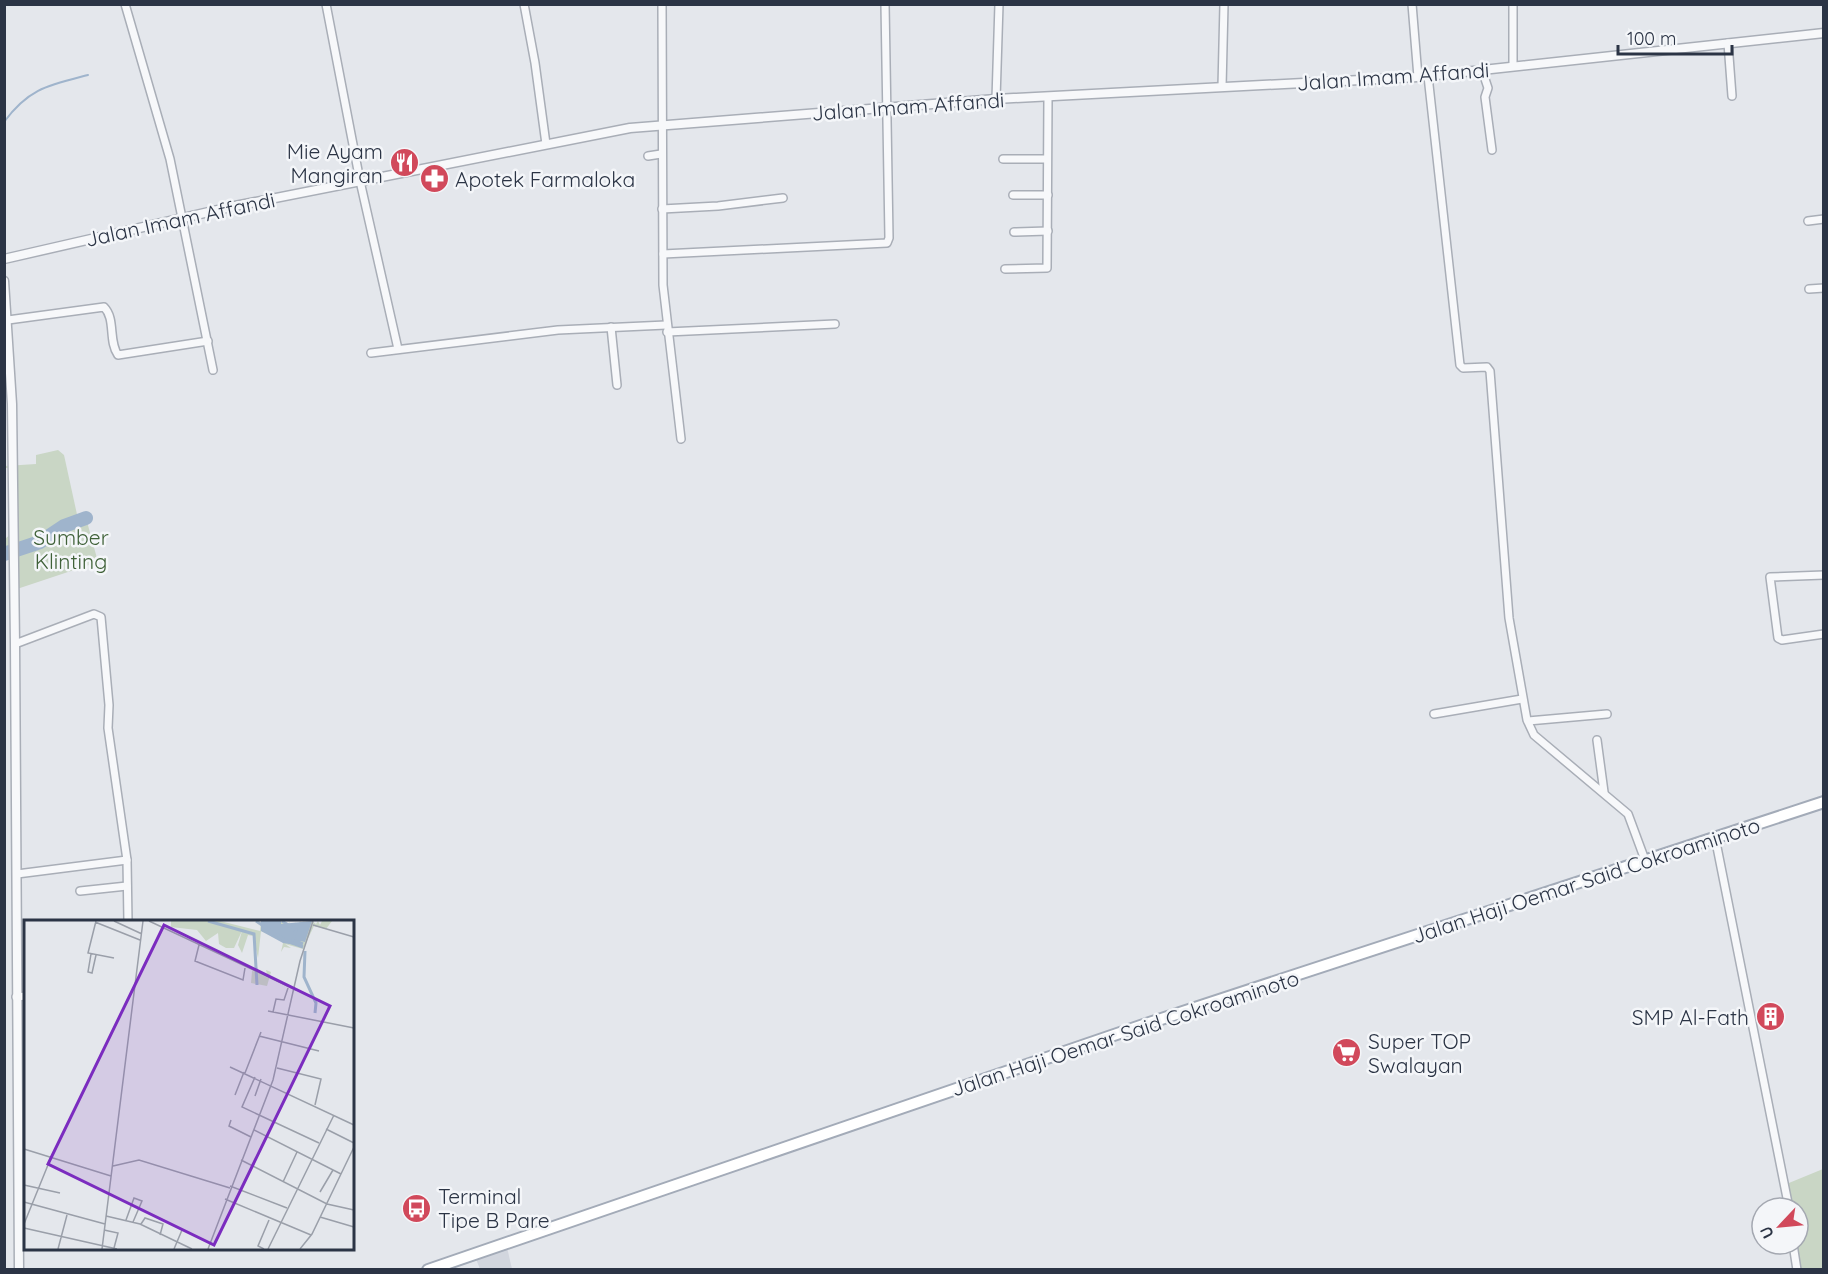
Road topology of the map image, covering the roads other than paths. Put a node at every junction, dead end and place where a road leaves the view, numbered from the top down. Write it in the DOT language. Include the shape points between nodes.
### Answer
graph roads {
  1 [pos="125,4"];
  2 [pos="326,4"];
  3 [pos="524,4"];
  4 [pos="662,4"];
  5 [pos="885,4"];
  6 [pos="999,4"];
  7 [pos="1224,4"];
  8 [pos="1412,4"];
  9 [pos="1513,4"];
  10 [pos="1824,33"];
  11 [pos="1728,43"];
  12 [pos="1513,66"];
  13 [pos="1482,70"];
  14 [pos="1428,75"];
  15 [pos="1418,76"];
  16 [pos="1222,87"];
  17 [pos="1732,96"];
  18 [pos="1048,97"];
  19 [pos="996,99"];
  20 [pos="886,108"];
  21 [pos="661,124"];
  22 [pos="546,144"];
  23 [pos="1492,150"];
  24 [pos="661,154"];
  25 [pos="648,156"];
  26 [pos="1003,159"];
  27 [pos="1047,159"];
  28 [pos="360,181"];
  29 [pos="1013,195"];
  30 [pos="1048,195"];
  31 [pos="783,198"];
  32 [pos="662,209"];
  33 [pos="183,217"];
  34 [pos="1824,219"];
  35 [pos="1808,221"];
  36 [pos="1048,231"];
  37 [pos="1014,232"];
  38 [pos="663,254"];
  39 [pos="4,259"];
  40 [pos="1005,268"];
  41 [pos="4,281"];
  42 [pos="1824,288"];
  43 [pos="1809,289"];
  44 [pos="8,320"];
  45 [pos="835,324"];
  46 [pos="610,327"];
  47 [pos="667,329"];
  48 [pos="208,341"];
  49 [pos="398,350"];
  50 [pos="371,353"];
  51 [pos="213,370"];
  52 [pos="617,385"];
  53 [pos="681,439"];
  54 [pos="1824,575"];
  55 [pos="1824,634"];
  56 [pos="15,644"];
  57 [pos="1522,699"];
  58 [pos="1434,714"];
  59 [pos="1607,714"];
  60 [pos="1528,722"];
  61 [pos="1597,740"];
  62 [pos="1604,792"];
  63 [pos="1824,802"];
  64 [pos="1715,837"];
  65 [pos="127,860"];
  66 [pos="1645,860"];
  67 [pos="17,874"];
  68 [pos="127,886"];
  69 [pos="80,891"];
  70 [pos="128,920"];
  71 [pos="21,996"];
  72 [pos="22,1168"];
  73 [pos="1786,1196"];
  74 [pos="22,1226"];
  75 [pos="19,1269"];
  76 [pos="428,1269"];
  1 -- 33 [label="street" via="157,110"];
  2 -- 28 [label="street"];
  3 -- 22 [label="street"];
  4 -- 21 [label="street"];
  5 -- 20 [label="street"];
  6 -- 19 [label="street"];
  7 -- 16 [label="street"];
  8 -- 15 [label="street"];
  9 -- 12 [label="street"];
  10 -- 11 [label="street, Jalan Imam Affandi"];
  11 -- 12 [label="street, Jalan Imam Affandi"];
  11 -- 17 [label="street"];
  12 -- 13 [label="street, Jalan Imam Affandi"];
  13 -- 14 [label="street, Jalan Imam Affandi"];
  13 -- 23 [label="street" via="1488,88 1485,98"];
  14 -- 15 [label="street, Jalan Imam Affandi"];
  14 -- 57 [label="street" via="1461,365 1486,367 1490,371 1504,575"];
  15 -- 16 [label="street, Jalan Imam Affandi"];
  16 -- 18 [label="street, Jalan Imam Affandi"];
  18 -- 19 [label="street, Jalan Imam Affandi"];
  18 -- 27 [label="street"];
  19 -- 20 [label="street, Jalan Imam Affandi"];
  20 -- 21 [label="street, Jalan Imam Affandi"];
  20 -- 38 [label="street" via="887,243"];
  21 -- 22 [label="street, Jalan Imam Affandi"];
  21 -- 24 [label="street"];
  22 -- 28 [label="street, Jalan Imam Affandi"];
  24 -- 25 [label="street"];
  24 -- 32 [label="street"];
  26 -- 27 [label="street"];
  27 -- 30 [label="street"];
  28 -- 33 [label="street, Jalan Imam Affandi"];
  28 -- 49 [label="street"];
  29 -- 30 [label="street"];
  30 -- 36 [label="street"];
  31 -- 32 [label="street"];
  32 -- 38 [label="street"];
  33 -- 39 [label="street, Jalan Imam Affandi"];
  33 -- 48 [label="street"];
  34 -- 35 [label="street"];
  36 -- 37 [label="street"];
  36 -- 40 [label="street" via="1047,268"];
  38 -- 47 [label="street"];
  41 -- 44 [label="street"];
  42 -- 43 [label="street"];
  44 -- 48 [label="street" via="104,307 118,355"];
  44 -- 56 [label="street"];
  45 -- 47 [label="street"];
  46 -- 47 [label="street"];
  46 -- 49 [label="street"];
  46 -- 52 [label="street"];
  47 -- 53 [label="street"];
  48 -- 51 [label="street"];
  49 -- 50 [label="street"];
  54 -- 55 [label="street" via="1770,577 1778,638"];
  56 -- 65 [label="street" via="94,614 101,617 108,728"];
  56 -- 67 [label="street"];
  57 -- 58 [label="street"];
  57 -- 60 [label="street"];
  59 -- 60 [label="street"];
  60 -- 62 [label="street" via="1534,735"];
  61 -- 62 [label="street"];
  62 -- 66 [label="street" via="1628,814"];
  63 -- 64 [label="main road, Jalan Haji Oemar Said Cokroaminoto"];
  64 -- 66 [label="main road, Jalan Haji Oemar Said Cokroaminoto"];
  64 -- 73 [label="street"];
  65 -- 67 [label="street"];
  65 -- 68 [label="street"];
  66 -- 76 [label="main road, Jalan Haji Oemar Said Cokroaminoto" via="1149,1023"];
  67 -- 71 [label="street"];
  68 -- 69 [label="street"];
  68 -- 70 [label="street"];
  71 -- 72 [label="street"];
  72 -- 74 [label="street"];
  74 -- 75 [label="street"];
}
